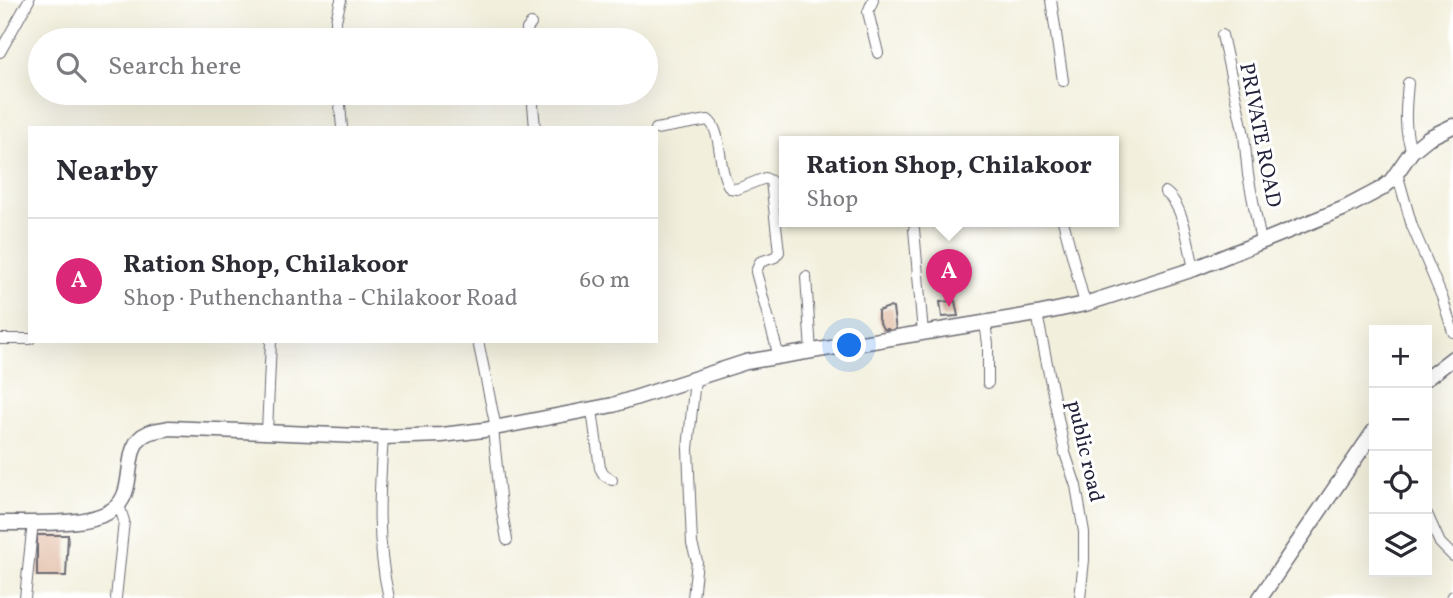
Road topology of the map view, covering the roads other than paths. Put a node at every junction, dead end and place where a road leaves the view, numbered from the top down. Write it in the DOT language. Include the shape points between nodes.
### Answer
graph roads {
  1 [pos="29,0"];
  2 [pos="341,0"];
  3 [pos="873,0"];
  4 [pos="1051,0"];
  5 [pos="531,24"];
  6 [pos="337,28"];
  7 [pos="528,28"];
  8 [pos="1222,35"];
  9 [pos="0,49"];
  10 [pos="878,53"];
  11 [pos="1063,80"];
  12 [pos="1408,83"];
  13 [pos="340,105"];
  14 [pos="533,105"];
  15 [pos="342,126"];
  16 [pos="535,126"];
  17 [pos="1453,126"];
  18 [pos="658,129"];
  19 [pos="1412,151"];
  20 [pos="1397,173"];
  21 [pos="1165,192"];
  22 [pos="1065,227"];
  23 [pos="914,229"];
  24 [pos="1261,242"];
  25 [pos="1194,269"];
  26 [pos="806,277"];
  27 [pos="1085,304"];
  28 [pos="1037,314"];
  29 [pos="985,323"];
  30 [pos="1453,332"];
  31 [pos="923,333"];
  32 [pos="0,339"];
  33 [pos="28,339"];
  34 [pos="271,343"];
  35 [pos="478,343"];
  36 [pos="811,352"];
  37 [pos="779,357"];
  38 [pos="1453,358"];
  39 [pos="1432,374"];
  40 [pos="695,379"];
  41 [pos="988,383"];
  42 [pos="592,410"];
  43 [pos="494,428"];
  44 [pos="267,432"];
  45 [pos="383,437"];
  46 [pos="1369,441"];
  47 [pos="612,480"];
  48 [pos="119,505"];
  49 [pos="33,522"];
  50 [pos="0,523"];
  51 [pos="1432,526"];
  52 [pos="507,540"];
  53 [pos="1453,556"];
  54 [pos="25,598"];
  55 [pos="116,598"];
  56 [pos="389,598"];
  57 [pos="693,598"];
  58 [pos="1080,598"];
  59 [pos="1260,598"];
  1 -- 9 [label="street"];
  2 -- 6 [label="street"];
  3 -- 10 [label="street" via="868,12"];
  4 -- 11 [label="street"];
  5 -- 7 [label="street"];
  8 -- 24 [label="street, PRIVATE ROAD"];
  12 -- 19 [label="street"];
  13 -- 15 [label="street"];
  14 -- 16 [label="street"];
  17 -- 19 [label="main road"];
  18 -- 37 [label="street" via="708,120 715,127 720,165 730,188 765,178 771,181 779,251 760,262 756,274"];
  19 -- 20 [label="main road"];
  20 -- 24 [label="main road" via="1373,194"];
  20 -- 30 [label="street"];
  21 -- 25 [label="street" via="1180,209"];
  22 -- 27 [label="street"];
  23 -- 31 [label="street"];
  24 -- 25 [label="main road"];
  25 -- 27 [label="main road"];
  26 -- 36 [label="street"];
  27 -- 28 [label="main road"];
  28 -- 29 [label="main road"];
  28 -- 58 [label="street, public road" via="1084,532"];
  29 -- 31 [label="main road"];
  29 -- 41 [label="street"];
  31 -- 36 [label="main road"];
  32 -- 33 [label="street"];
  34 -- 44 [label="street"];
  35 -- 43 [label="street"];
  36 -- 37 [label="main road"];
  37 -- 40 [label="main road" via="746,362"];
  38 -- 39 [label="main road"];
  40 -- 42 [label="main road"];
  40 -- 57 [label="street" via="688,449 692,544 697,561"];
  42 -- 43 [label="main road"];
  42 -- 47 [label="street" via="600,468"];
  43 -- 45 [label="main road"];
  43 -- 52 [label="street"];
  44 -- 45 [label="main road"];
  44 -- 48 [label="main road" via="169,428 148,432 134,448"];
  45 -- 56 [label="street" via="379,540"];
  46 -- 59 [label="main road"];
  48 -- 49 [label="main road" via="80,522"];
  48 -- 55 [label="street" via="124,521"];
  49 -- 50 [label="main road"];
  49 -- 54 [label="street"];
  51 -- 53 [label="street"];
}
